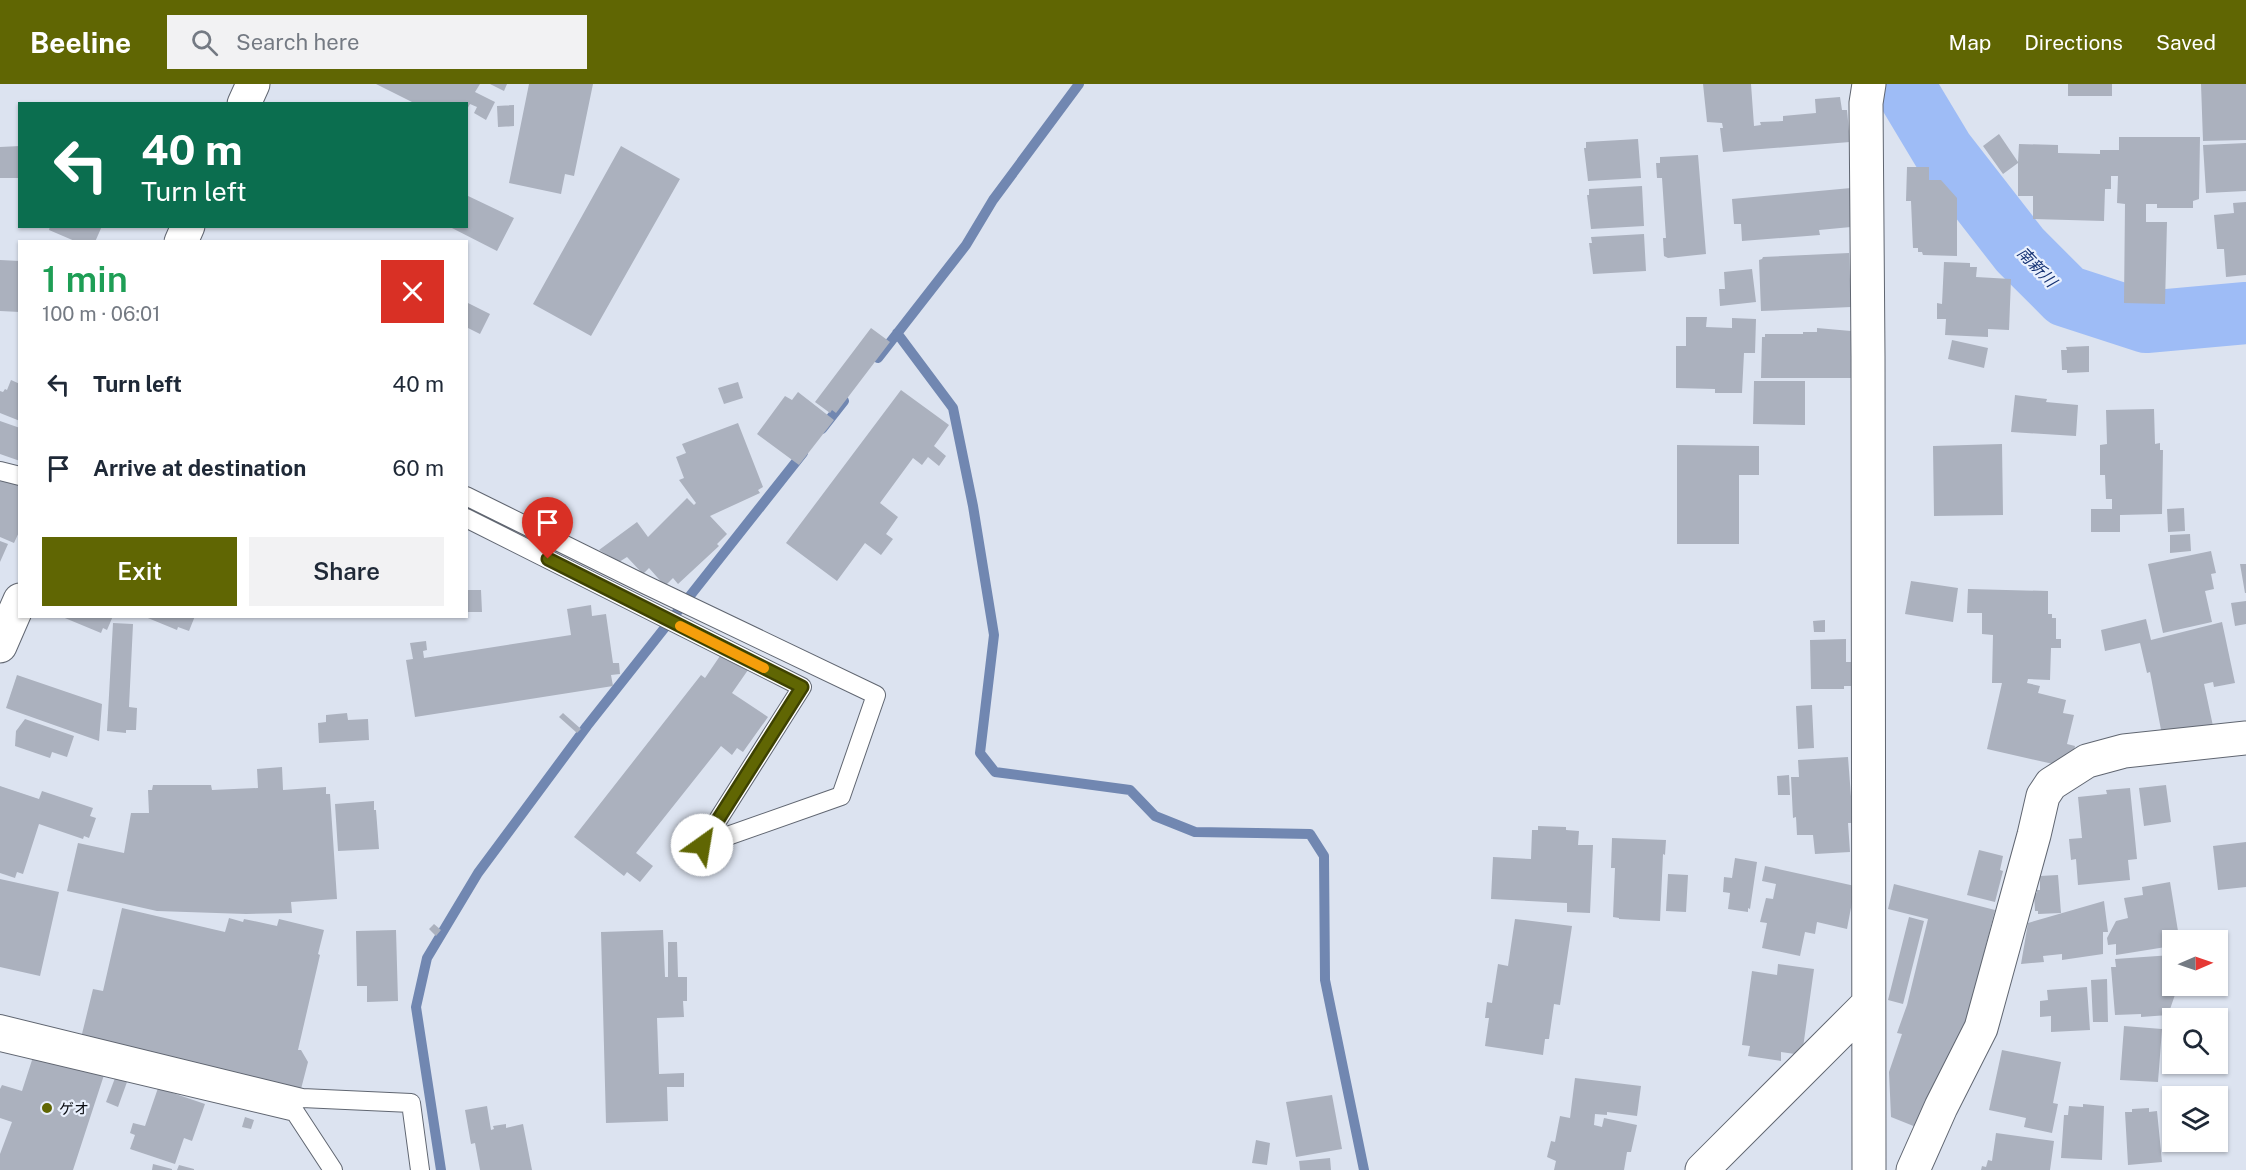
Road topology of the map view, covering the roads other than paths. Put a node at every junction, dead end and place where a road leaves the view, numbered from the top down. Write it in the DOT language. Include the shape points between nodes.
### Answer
graph roads {
  1 [pos="254,84"];
  2 [pos="1869,84"];
  3 [pos="245,102"];
  4 [pos="0,471"];
  5 [pos="18,476"];
  6 [pos="468,497"];
  7 [pos="468,519"];
  8 [pos="18,605"];
  9 [pos="0,646"];
  10 [pos="2246,738"];
  11 [pos="1868,1004"];
  12 [pos="0,1024"];
  13 [pos="0,1042"];
  14 [pos="333,1170"];
  15 [pos="420,1170"];
  16 [pos="1702,1170"];
  17 [pos="1869,1170"];
  18 [pos="1913,1170"];
  1 -- 3 [label="main road"];
  2 -- 11 [label="main road"];
  4 -- 5 [label="lane"];
  6 -- 7 [label="lane" via="876,694 841,796 702,845 802,687"];
  8 -- 9 [label="main road"];
  10 -- 18 [label="main road" via="2124,751 2086,761 2051,784 2043,796 1981,1028"];
  11 -- 16 [label="main road"];
  11 -- 17 [label="main road"];
  12 -- 15 [label="lane" via="302,1098 411,1103"];
  13 -- 14 [label="lane" via="295,1112"];
}
